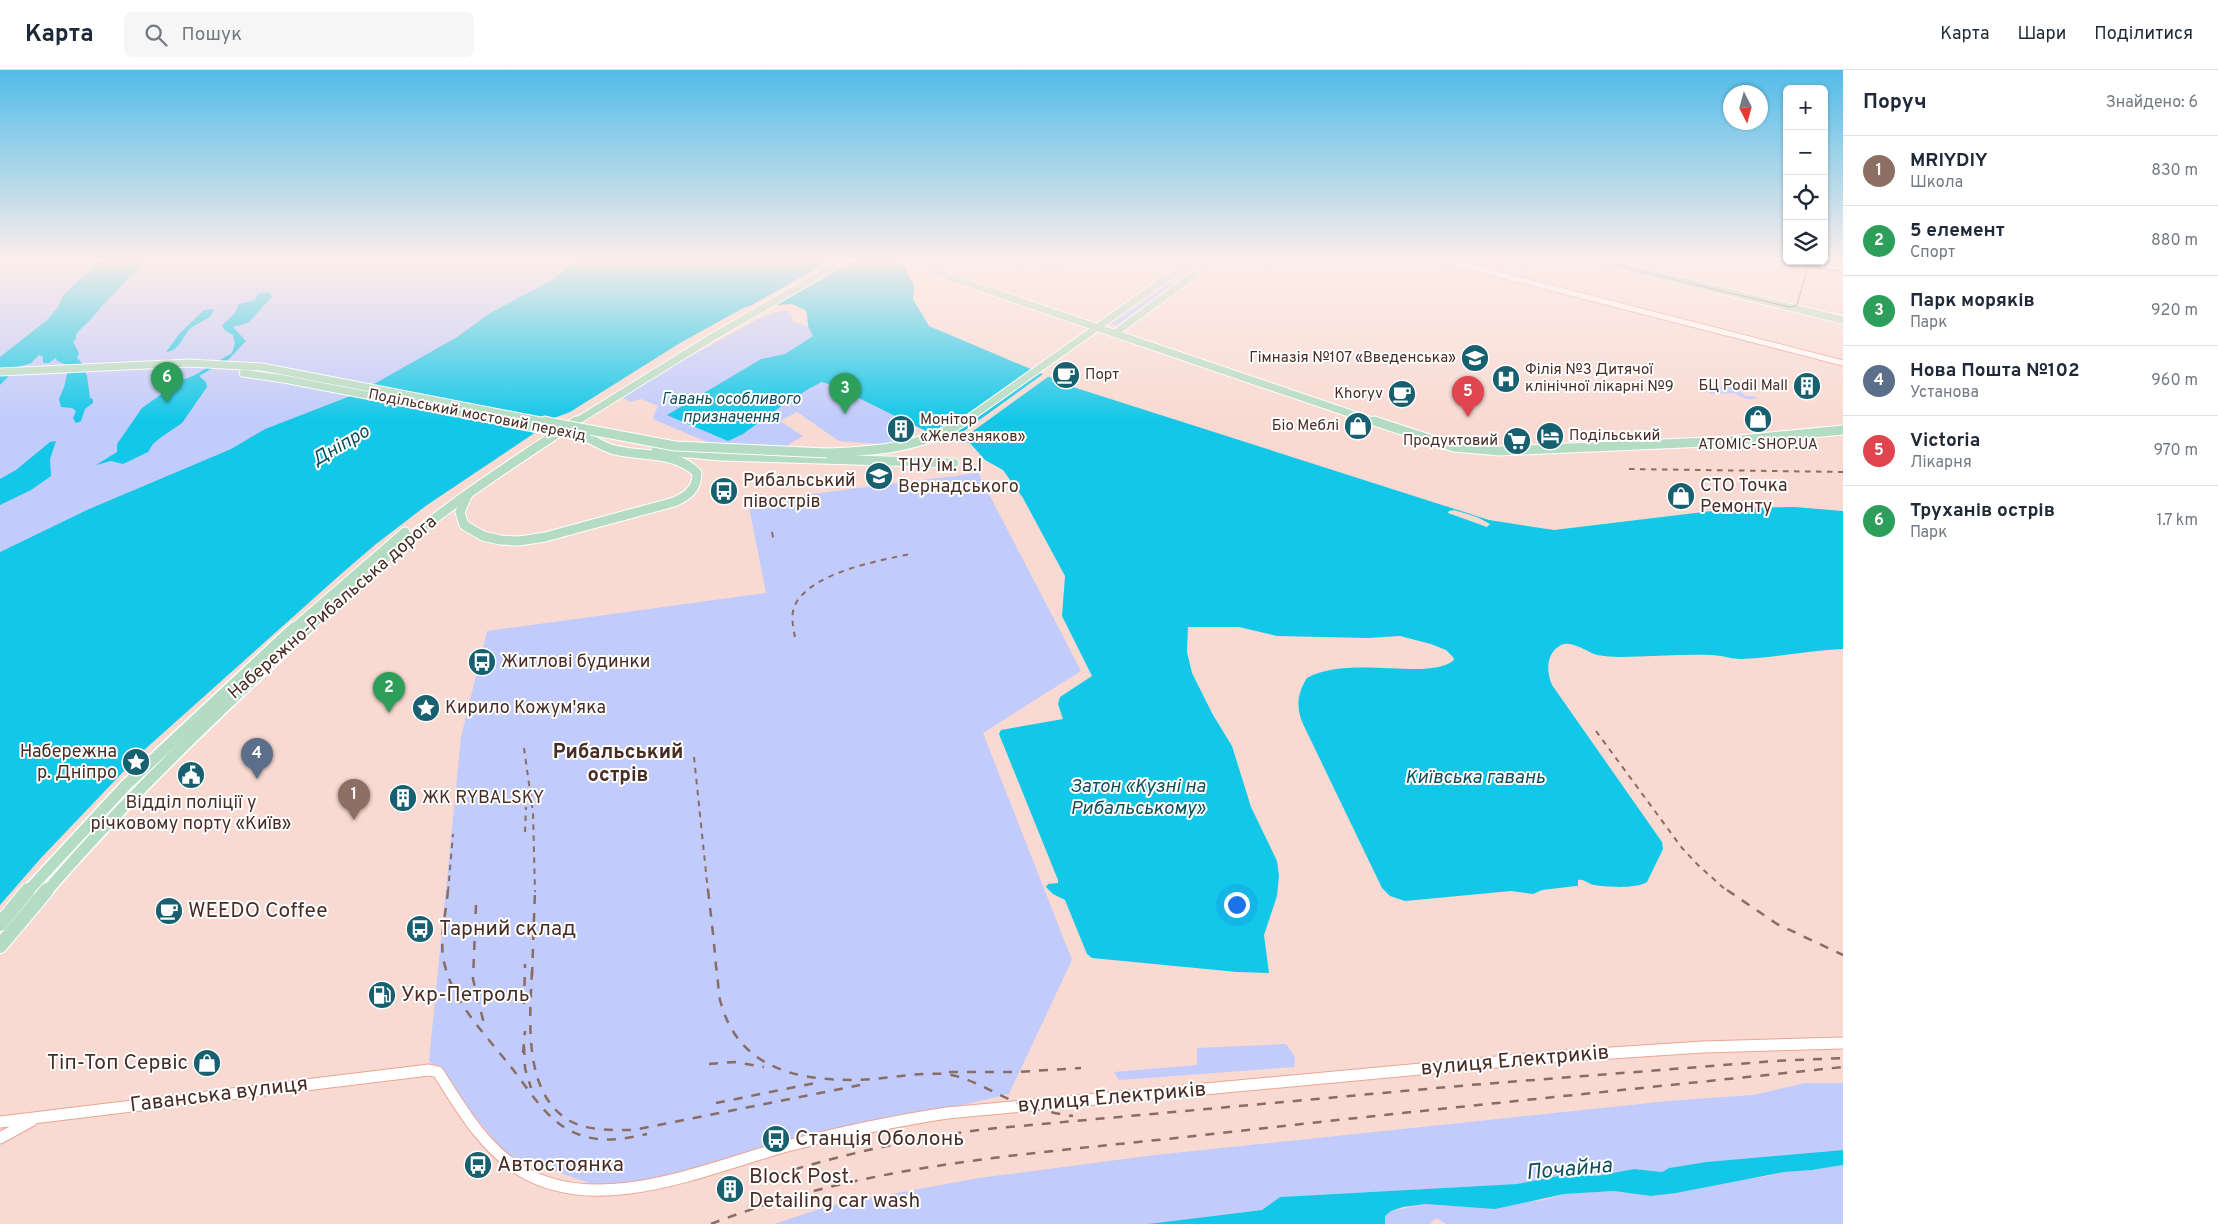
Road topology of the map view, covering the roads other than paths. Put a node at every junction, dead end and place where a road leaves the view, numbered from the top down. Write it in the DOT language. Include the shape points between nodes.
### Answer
graph roads {
  1 [pos="749,313"];
  2 [pos="750,313"];
  3 [pos="1047,313"];
  4 [pos="1056,313"];
  5 [pos="1061,313"];
  6 [pos="1117,313"];
  7 [pos="1143,313"];
  8 [pos="1648,313"];
  9 [pos="1813,313"];
  10 [pos="742,317"];
  11 [pos="1843,320"];
  12 [pos="1098,326"];
  13 [pos="1117,332"];
  14 [pos="1082,337"];
  15 [pos="1843,363"];
  16 [pos="0,372"];
  17 [pos="0,377"];
  18 [pos="1330,404"];
  19 [pos="1843,425"];
  20 [pos="1843,430"];
  21 [pos="586,437"];
  22 [pos="827,453"];
  23 [pos="470,492"];
  24 [pos="0,924"];
  25 [pos="0,946"];
  26 [pos="1843,1042"];
  27 [pos="438,1072"];
  28 [pos="36,1118"];
  29 [pos="0,1122"];
  30 [pos="0,1138"];
  1 -- 10 [label="main road"];
  2 -- 10 [label="main road"];
  3 -- 14 [label="main road" via="1081,326 1085,331"];
  4 -- 12 [label="main road"];
  5 -- 12 [label="main road"];
  6 -- 12 [label="main road, Подільський мостовий перехід"];
  7 -- 13 [label="main road"];
  8 -- 15 [label="street"];
  9 -- 11 [label="main road"];
  10 -- 23 [label="main road, Набережно-Рибальська дорога"];
  10 -- 24 [label="main road, Набережно-Рибальська дорога" via="600,399 465,487 385,548 139,771 75,837"];
  12 -- 13 [label="main road"];
  12 -- 14 [label="main road, Подільський мостовий перехід"];
  13 -- 18 [label="main road"];
  14 -- 22 [label="main road, Подільський мостовий перехід" via="946,432 898,447"];
  16 -- 22 [label="main road, Подільський мостовий перехід, bridge" via="166,364 262,367 675,446"];
  17 -- 21 [label="main road, Подільський мостовий перехід, bridge" via="160,369 225,371 284,378"];
  18 -- 19 [label="main road" via="1443,440 1486,447 1738,436"];
  18 -- 20 [label="main road" via="1441,444 1488,451 1756,439"];
  21 -- 22 [label="main road, Подільський мостовий перехід" via="704,454 955,460"];
  21 -- 23 [label="main road" via="613,449 677,460 690,465 698,480 690,492 674,502 519,541 483,536 464,524 460,512"];
  23 -- 25 [label="main road, Набережно-Рибальська дорога" via="386,557 186,741 97,831"];
  26 -- 27 [label="street, вулиця Електриків" via="1568,1056 947,1113 882,1123 650,1184 595,1190 536,1178 512,1164 485,1142"];
  27 -- 28 [label="street, Гаванська вулиця" via="400,1072"];
  28 -- 29 [label="street, Гаванська вулиця"];
  28 -- 30 [label="street"];
}
